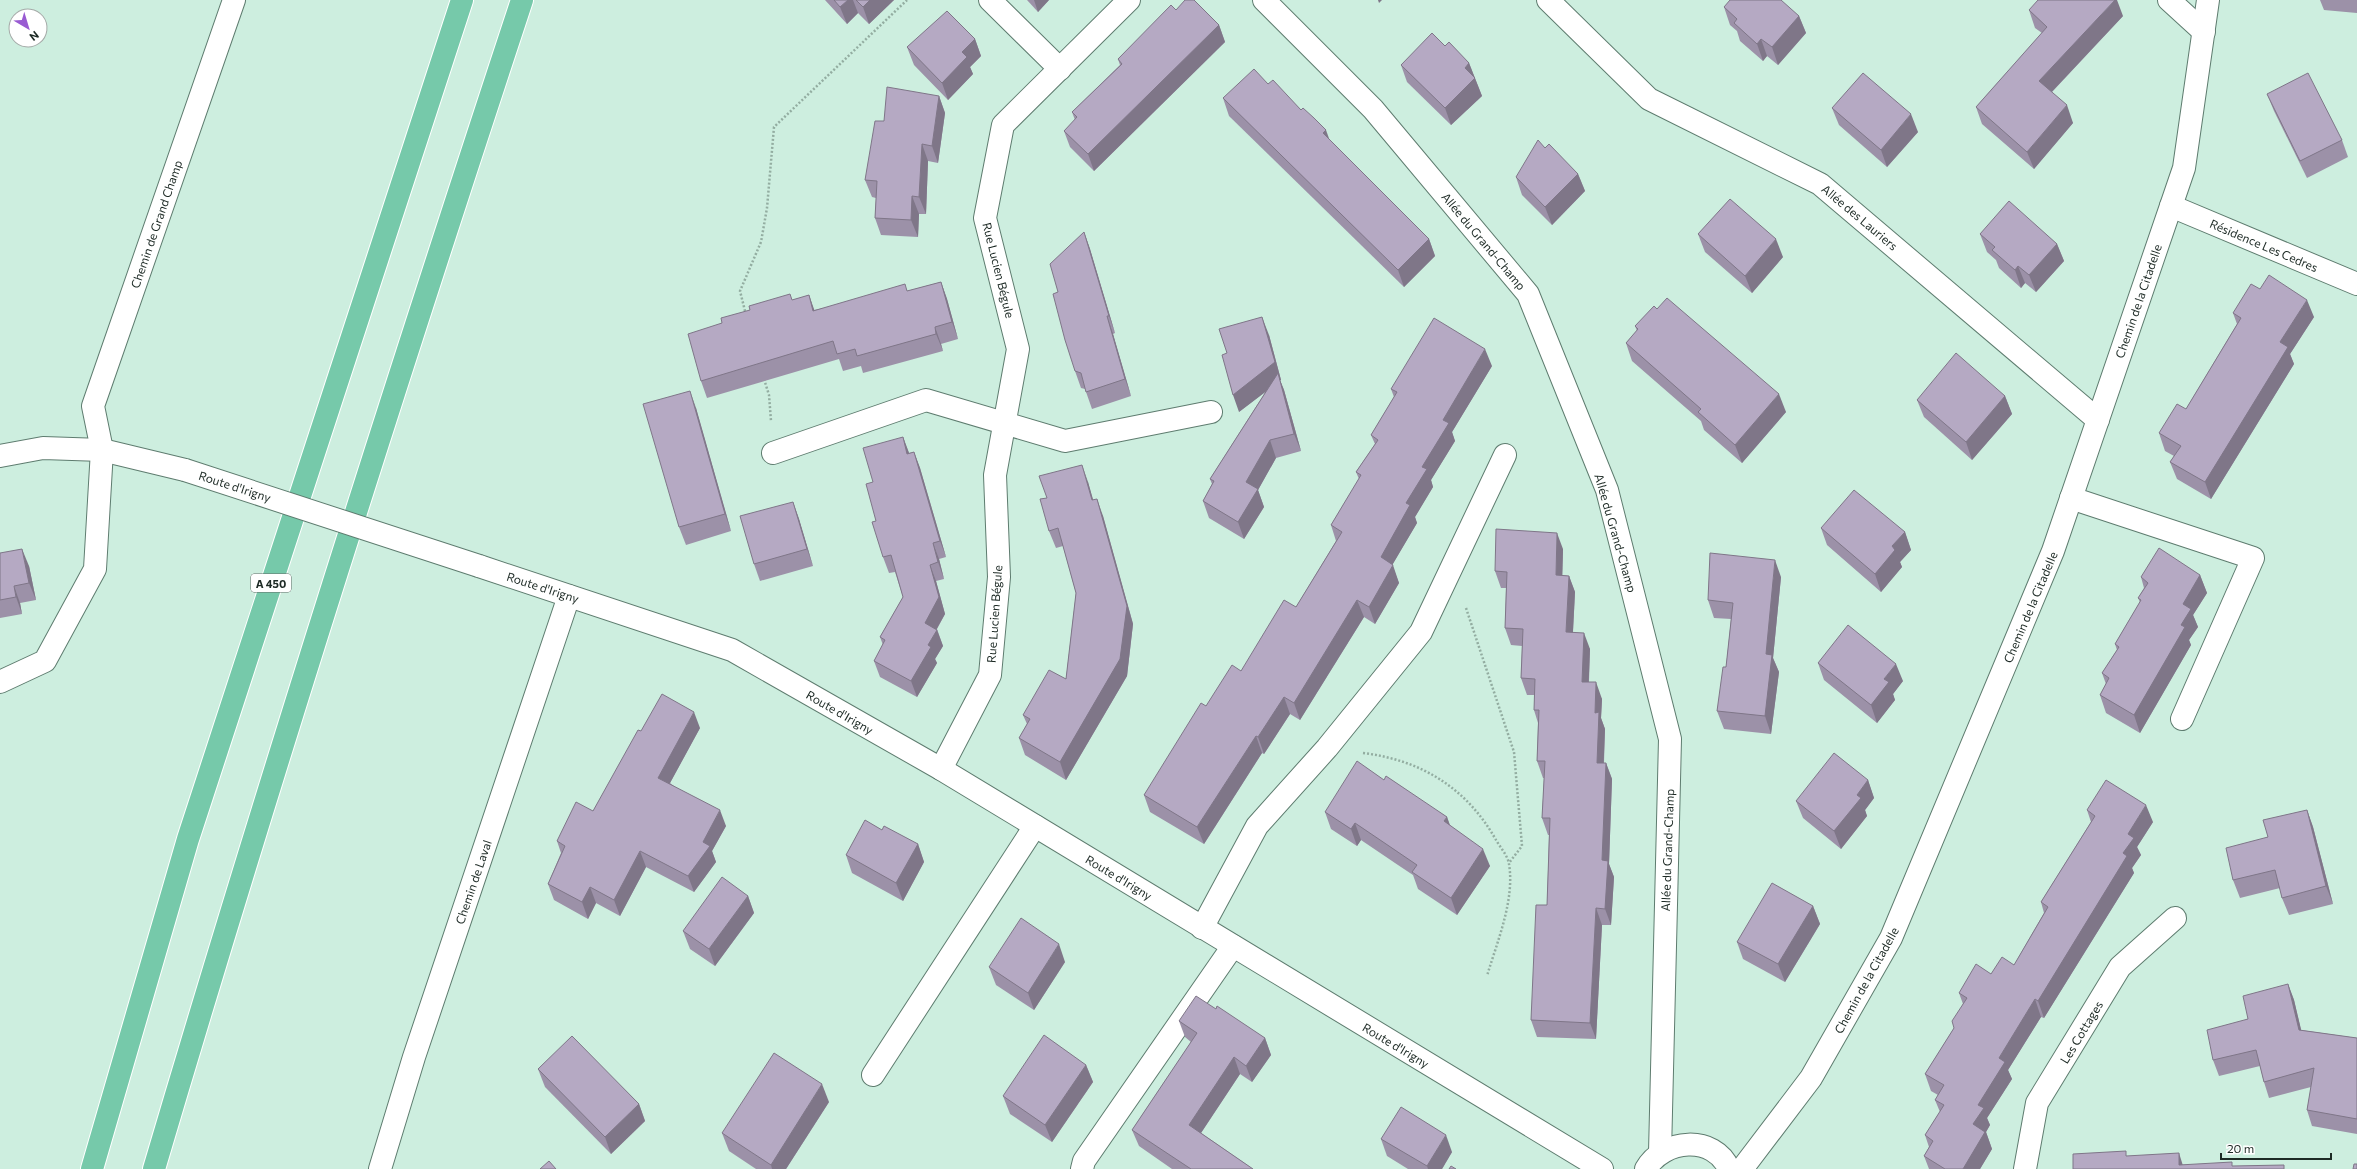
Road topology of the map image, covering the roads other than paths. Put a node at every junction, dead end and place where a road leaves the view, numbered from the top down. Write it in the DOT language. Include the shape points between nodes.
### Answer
graph roads {
  1 [pos="234,0"];
  2 [pos="462,0"];
  3 [pos="522,0"];
  4 [pos="990,0"];
  5 [pos="1129,0"];
  6 [pos="1264,0"];
  7 [pos="1548,0"];
  8 [pos="2169,0"];
  9 [pos="2208,0"];
  10 [pos="2204,32"];
  11 [pos="1060,69"];
  12 [pos="2171,206"];
  13 [pos="2357,284"];
  14 [pos="1211,412"];
  15 [pos="2098,420"];
  16 [pos="1003,424"];
  17 [pos="102,450"];
  18 [pos="773,453"];
  19 [pos="1505,455"];
  20 [pos="0,456"];
  21 [pos="2071,498"];
  22 [pos="569,596"];
  23 [pos="0,682"];
  24 [pos="2182,719"];
  25 [pos="941,769"];
  26 [pos="1035,826"];
  27 [pos="2175,918"];
  28 [pos="1202,928"];
  29 [pos="1233,946"];
  30 [pos="873,1076"];
  31 [pos="1660,1153"];
  32 [pos="92,1169"];
  33 [pos="154,1169"];
  34 [pos="380,1169"];
  35 [pos="1082,1169"];
  36 [pos="1602,1169"];
  37 [pos="1646,1169"];
  38 [pos="1729,1169"];
  39 [pos="1742,1169"];
  40 [pos="2025,1169"];
  1 -- 17 [label="street, Chemin de Grand Champ" via="93,406"];
  2 -- 32 [label="highway, A 450" via="188,839"];
  3 -- 33 [label="highway" via="382,427 228,918"];
  4 -- 11 [label="street"];
  5 -- 11 [label="street, Rue Lucien Bégule"];
  6 -- 31 [label="street, Allée du Grand-Champ" via="1373,109 1528,294 1607,490 1670,739"];
  7 -- 15 [label="street, Allée des Lauriers" via="1648,99 1820,184"];
  8 -- 10 [label="street"];
  9 -- 10 [label="street, Chemin de la Citadelle"];
  10 -- 12 [label="street, Chemin de la Citadelle" via="2184,168"];
  11 -- 16 [label="street, Rue Lucien Bégule" via="1003,125 985,218 1018,349"];
  12 -- 13 [label="street, Résidence Les Cedres"];
  12 -- 15 [label="street, Chemin de la Citadelle"];
  14 -- 16 [label="street" via="1065,441"];
  15 -- 21 [label="street, Chemin de la Citadelle"];
  16 -- 18 [label="street" via="926,400"];
  16 -- 25 [label="street, Rue Lucien Bégule" via="995,475 999,577 990,675"];
  17 -- 20 [label="street, Route d'Irigny" via="42,448"];
  17 -- 22 [label="street, Route d'Irigny, bridge" via="185,470"];
  17 -- 23 [label="street, Chemin de Grand Champ" via="95,569 45,661"];
  19 -- 28 [label="street" via="1421,632 1327,748 1257,826"];
  21 -- 24 [label="street" via="2253,558"];
  21 -- 39 [label="street, Chemin de la Citadelle" via="2053,551 1891,938 1811,1078"];
  22 -- 25 [label="street, Route d'Irigny" via="732,650"];
  22 -- 34 [label="street, Chemin de Laval" via="414,1057"];
  25 -- 26 [label="street, Route d'Irigny"];
  26 -- 28 [label="street, Route d'Irigny"];
  26 -- 30 [label="street"];
  27 -- 40 [label="street, Les Cottages" via="2120,967 2037,1103"];
  28 -- 29 [label="street, Route d'Irigny"];
  29 -- 35 [label="street" via="1084,1161"];
  29 -- 36 [label="street, Route d'Irigny"];
  31 -- 37 [label="street"];
  31 -- 38 [label="street" via="1674,1146 1704,1147 1717,1155"];
}
